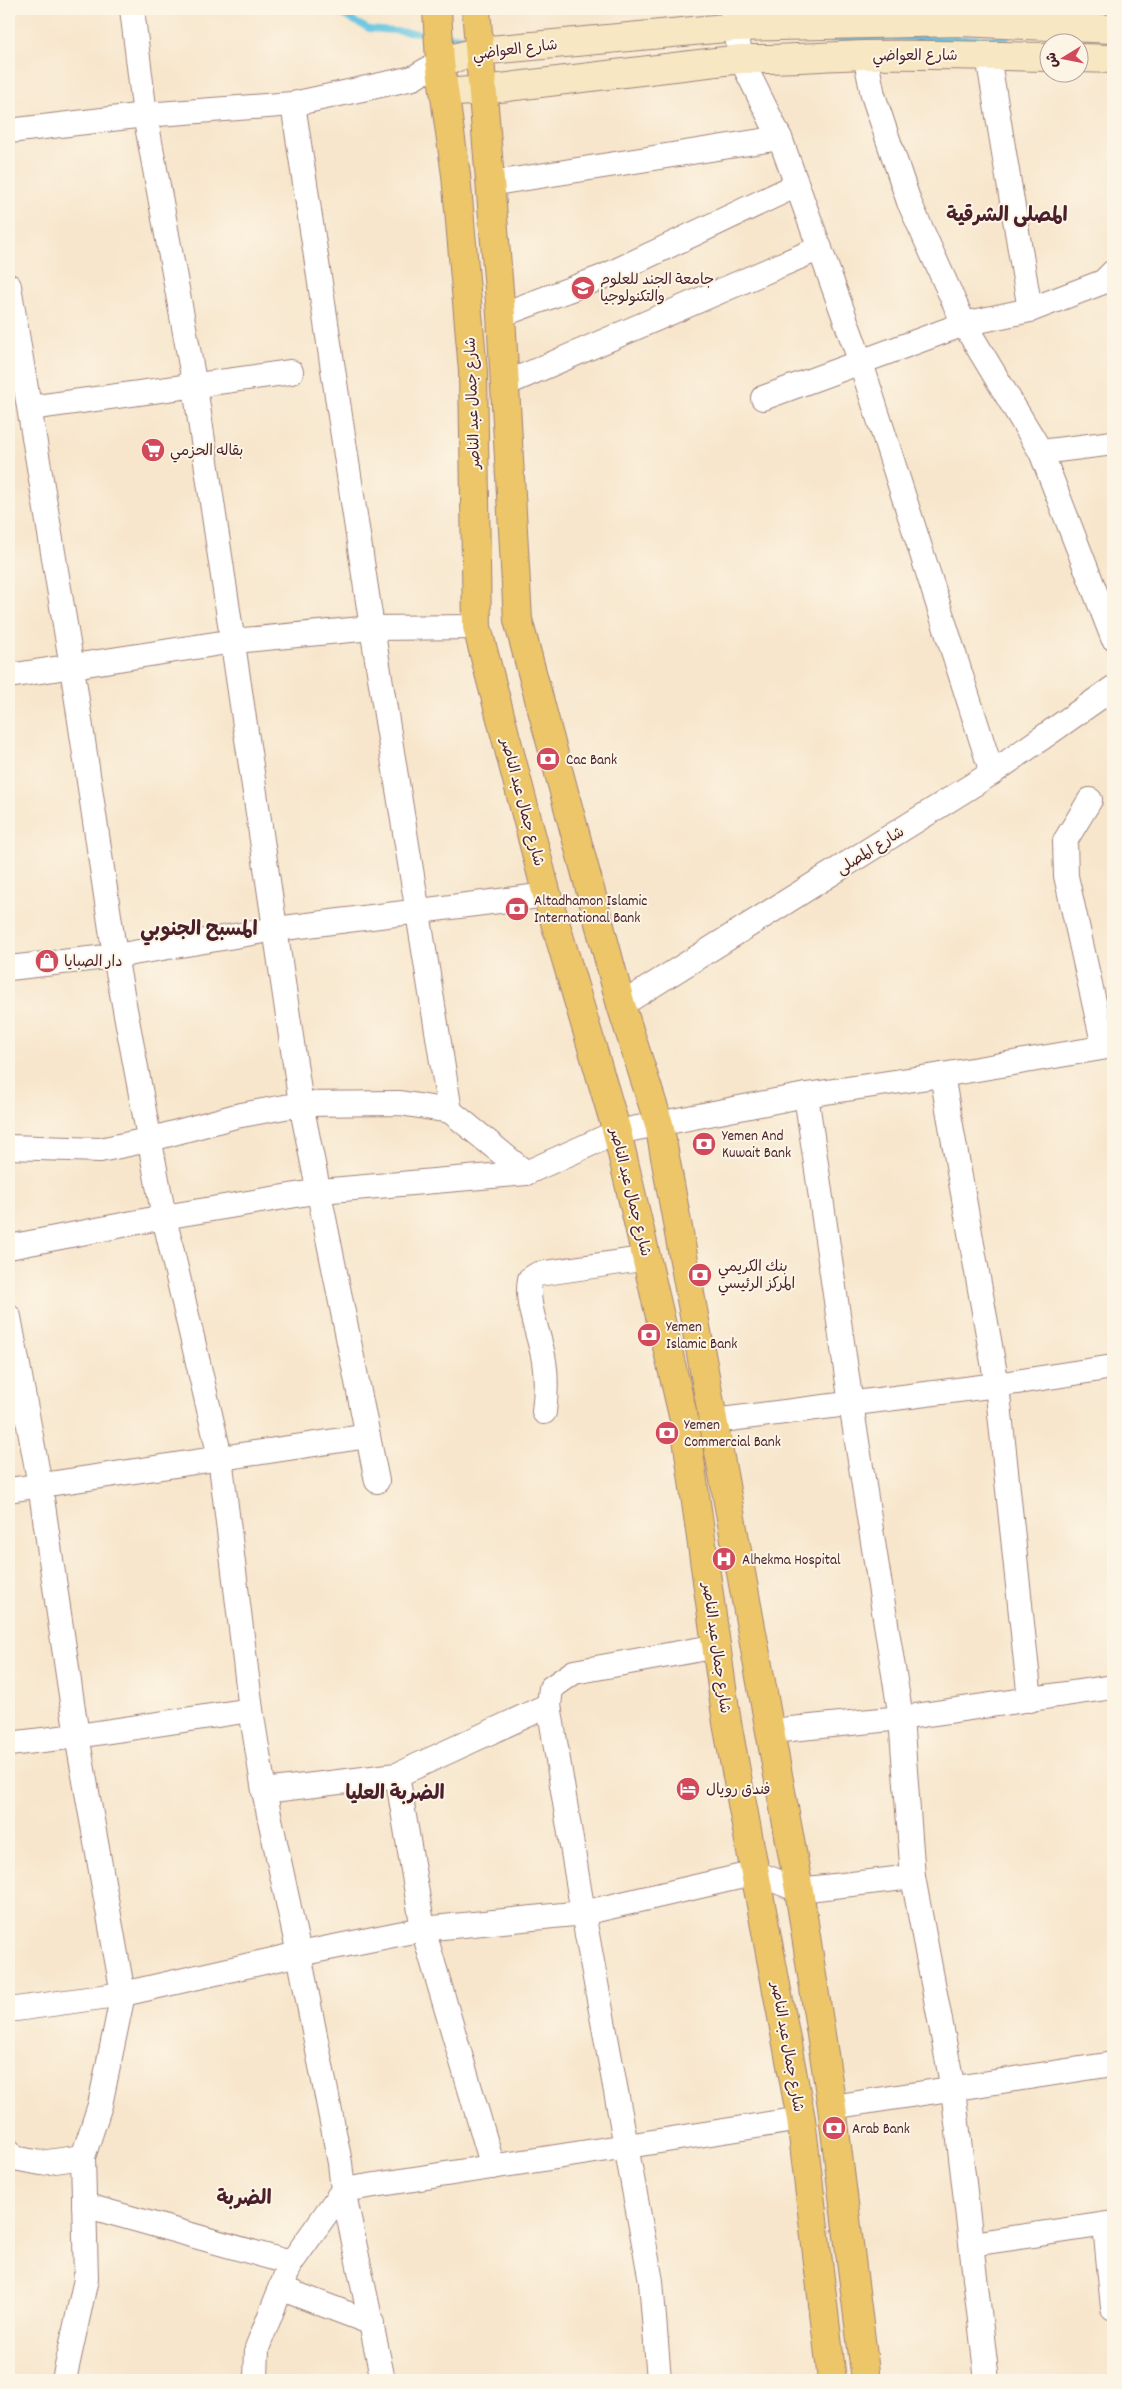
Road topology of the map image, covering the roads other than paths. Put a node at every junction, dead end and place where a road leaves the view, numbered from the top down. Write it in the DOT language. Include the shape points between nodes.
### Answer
graph roads {
  1 [pos="132,9"];
  2 [pos="437,9"];
  3 [pos="476,9"];
  4 [pos="963,15"];
  5 [pos="859,17"];
  6 [pos="734,18"];
  7 [pos="1113,29"];
  8 [pos="479,51"];
  9 [pos="865,55"];
  10 [pos="988,56"];
  11 [pos="1040,57"];
  12 [pos="1090,58"];
  13 [pos="741,59"];
  14 [pos="1113,59"];
  15 [pos="440,62"];
  16 [pos="413,78"];
  17 [pos="483,90"];
  18 [pos="445,93"];
  19 [pos="293,104"];
  20 [pos="145,115"];
  21 [pos="9,131"];
  22 [pos="780,138"];
  23 [pos="488,184"];
  24 [pos="796,185"];
  25 [pos="820,248"];
  26 [pos="1113,272"];
  27 [pos="9,286"];
  28 [pos="1030,310"];
  29 [pos="500,315"];
  30 [pos="964,324"];
  31 [pos="861,363"];
  32 [pos="291,372"];
  33 [pos="503,385"];
  34 [pos="195,387"];
  35 [pos="763,398"];
  36 [pos="30,408"];
  37 [pos="1113,443"];
  38 [pos="1041,452"];
  39 [pos="477,627"];
  40 [pos="372,628"];
  41 [pos="1113,638"];
  42 [pos="234,641"];
  43 [pos="72,667"];
  44 [pos="9,676"];
  45 [pos="1113,688"];
  46 [pos="992,773"];
  47 [pos="1090,800"];
  48 [pos="547,895"];
  49 [pos="418,912"];
  50 [pos="276,929"];
  51 [pos="114,956"];
  52 [pos="9,968"];
  53 [pos="621,1005"];
  54 [pos="1109,1046"];
  55 [pos="942,1075"];
  56 [pos="806,1095"];
  57 [pos="302,1104"];
  58 [pos="450,1111"];
  59 [pos="659,1124"];
  60 [pos="617,1132"];
  61 [pos="148,1140"];
  62 [pos="9,1147"];
  63 [pos="526,1173"];
  64 [pos="320,1191"];
  65 [pos="164,1217"];
  66 [pos="9,1246"];
  67 [pos="648,1258"];
  68 [pos="9,1317"];
  69 [pos="1113,1367"];
  70 [pos="997,1386"];
  71 [pos="851,1404"];
  72 [pos="544,1412"];
  73 [pos="714,1421"];
  74 [pos="368,1436"];
  75 [pos="220,1457"];
  76 [pos="377,1481"];
  77 [pos="40,1485"];
  78 [pos="9,1490"];
  79 [pos="718,1646"];
  80 [pos="1113,1687"];
  81 [pos="1030,1700"];
  82 [pos="549,1705"];
  83 [pos="251,1710"];
  84 [pos="901,1718"];
  85 [pos="771,1731"];
  86 [pos="77,1736"];
  87 [pos="9,1744"];
  88 [pos="397,1775"];
  89 [pos="264,1791"];
  90 [pos="756,1873"];
  91 [pos="912,1877"];
  92 [pos="799,1890"];
  93 [pos="583,1913"];
  94 [pos="423,1930"];
  95 [pos="300,1954"];
  96 [pos="123,1994"];
  97 [pos="9,2010"];
  98 [pos="1113,2064"];
  99 [pos="954,2089"];
  100 [pos="832,2107"];
  101 [pos="801,2119"];
  102 [pos="627,2146"];
  103 [pos="9,2151"];
  104 [pos="83,2156"];
  105 [pos="494,2167"];
  106 [pos="343,2190"];
  107 [pos="84,2205"];
  108 [pos="1109,2224"];
  109 [pos="972,2244"];
  110 [pos="290,2263"];
  111 [pos="280,2288"];
  112 [pos="1113,2308"];
  113 [pos="372,2323"];
  114 [pos="64,2380"];
  115 [pos="256,2380"];
  116 [pos="383,2380"];
  117 [pos="659,2380"];
  118 [pos="832,2380"];
  119 [pos="866,2380"];
  120 [pos="987,2380"];
  1 -- 20 [label="street"];
  2 -- 15 [label="main road, شارع جمال عبد الناصر"];
  3 -- 8 [label="main road"];
  4 -- 5 [label="main road, شارع العواضي"];
  4 -- 7 [label="main road, شارع العواضي"];
  5 -- 6 [label="main road, شارع العواضي"];
  6 -- 8 [label="main road, شارع العواضي"];
  6 -- 13 [label="street"];
  8 -- 15 [label="main road, شارع العواضي"];
  8 -- 17 [label="main road"];
  9 -- 10 [label="main road, شارع العواضي"];
  9 -- 13 [label="main road, شارع العواضي"];
  9 -- 30 [label="street" via="874,95 909,202"];
  10 -- 11 [label="main road, شارع العواضي"];
  10 -- 28 [label="street"];
  12 -- 14 [label="main road"];
  13 -- 17 [label="main road, شارع العواضي"];
  13 -- 22 [label="street"];
  15 -- 16 [label="street, شارع العواضي"];
  15 -- 18 [label="main road, شارع جمال عبد الناصر"];
  16 -- 18 [label="street, شارع العواضي"];
  16 -- 19 [label="street"];
  17 -- 18 [label="main road, شارع العواضي"];
  17 -- 23 [label="main road"];
  18 -- 39 [label="main road, شارع جمال عبد الناصر" via="474,371"];
  19 -- 20 [label="street"];
  19 -- 40 [label="street"];
  20 -- 21 [label="street"];
  20 -- 34 [label="street"];
  22 -- 23 [label="street"];
  22 -- 24 [label="street"];
  23 -- 29 [label="main road"];
  24 -- 25 [label="street"];
  24 -- 29 [label="street" via="603,277"];
  25 -- 31 [label="street"];
  25 -- 33 [label="street"];
  26 -- 28 [label="street" via="1103,282"];
  27 -- 36 [label="street"];
  28 -- 30 [label="street"];
  29 -- 33 [label="main road"];
  30 -- 31 [label="street"];
  30 -- 38 [label="street"];
  31 -- 35 [label="street"];
  31 -- 46 [label="street"];
  32 -- 34 [label="street"];
  33 -- 53 [label="main road" via="518,620"];
  34 -- 36 [label="street"];
  34 -- 42 [label="street"];
  36 -- 43 [label="street"];
  37 -- 38 [label="street"];
  38 -- 41 [label="street"];
  39 -- 40 [label="street"];
  39 -- 48 [label="main road, شارع جمال عبد الناصر"];
  40 -- 42 [label="street"];
  40 -- 49 [label="street"];
  42 -- 43 [label="street"];
  42 -- 50 [label="street"];
  43 -- 44 [label="street"];
  43 -- 51 [label="street"];
  45 -- 46 [label="street, شارع المصلى"];
  46 -- 53 [label="street, شارع المصلى"];
  47 -- 54 [label="street" via="1065,841 1066,876"];
  48 -- 49 [label="street"];
  48 -- 60 [label="main road, شارع جمال عبد الناصر"];
  49 -- 50 [label="street"];
  49 -- 58 [label="street"];
  50 -- 51 [label="street"];
  50 -- 57 [label="street"];
  51 -- 52 [label="street"];
  51 -- 61 [label="street"];
  53 -- 59 [label="main road"];
  54 -- 55 [label="street"];
  55 -- 56 [label="street"];
  55 -- 70 [label="street"];
  56 -- 59 [label="street"];
  56 -- 71 [label="street"];
  57 -- 58 [label="street" via="400,1104"];
  57 -- 61 [label="street" via="236,1116"];
  57 -- 64 [label="street"];
  58 -- 63 [label="street"];
  59 -- 60 [label="street"];
  59 -- 73 [label="main road"];
  60 -- 63 [label="street"];
  60 -- 67 [label="main road, شارع جمال عبد الناصر"];
  61 -- 62 [label="street" via="100,1150"];
  61 -- 65 [label="street"];
  63 -- 64 [label="street"];
  64 -- 65 [label="street"];
  64 -- 74 [label="street"];
  65 -- 66 [label="street"];
  65 -- 75 [label="street"];
  67 -- 72 [label="street" via="538,1274 530,1279 528,1292 547,1388"];
  67 -- 79 [label="main road, شارع جمال عبد الناصر" via="686,1424"];
  68 -- 77 [label="street"];
  69 -- 70 [label="street"];
  70 -- 71 [label="street"];
  70 -- 81 [label="street"];
  71 -- 73 [label="street"];
  71 -- 84 [label="street"];
  73 -- 85 [label="main road"];
  74 -- 75 [label="street"];
  74 -- 76 [label="street"];
  75 -- 77 [label="street"];
  75 -- 83 [label="street"];
  77 -- 78 [label="street"];
  77 -- 86 [label="street"];
  79 -- 82 [label="street" via="574,1672 551,1688"];
  79 -- 90 [label="main road, شارع جمال عبد الناصر" via="728,1723"];
  80 -- 81 [label="street"];
  81 -- 84 [label="street"];
  82 -- 88 [label="street"];
  82 -- 93 [label="street"];
  83 -- 86 [label="street"];
  83 -- 89 [label="street"];
  84 -- 85 [label="street"];
  84 -- 91 [label="street"];
  85 -- 92 [label="main road"];
  86 -- 87 [label="street"];
  86 -- 96 [label="street"];
  88 -- 89 [label="street"];
  88 -- 94 [label="street"];
  89 -- 95 [label="street"];
  90 -- 92 [label="street"];
  90 -- 93 [label="street"];
  90 -- 101 [label="main road, شارع جمال عبد الناصر"];
  91 -- 92 [label="street"];
  91 -- 99 [label="street"];
  92 -- 100 [label="main road"];
  93 -- 94 [label="street"];
  93 -- 102 [label="street"];
  94 -- 95 [label="street"];
  94 -- 105 [label="street"];
  95 -- 96 [label="street"];
  95 -- 106 [label="street"];
  96 -- 97 [label="street"];
  96 -- 104 [label="street" via="100,2105"];
  98 -- 99 [label="street"];
  99 -- 100 [label="street"];
  99 -- 109 [label="street"];
  100 -- 119 [label="main road"];
  101 -- 102 [label="street"];
  101 -- 118 [label="main road, شارع جمال عبد الناصر"];
  102 -- 105 [label="street"];
  102 -- 117 [label="street" via="651,2280"];
  103 -- 104 [label="street" via="14,2158 41,2163"];
  104 -- 107 [label="street"];
  105 -- 106 [label="street"];
  106 -- 110 [label="street"];
  106 -- 113 [label="street"];
  107 -- 110 [label="street"];
  107 -- 114 [label="street" via="86,2279"];
  108 -- 109 [label="street"];
  108 -- 112 [label="street"];
  109 -- 120 [label="street"];
  110 -- 111 [label="street"];
  111 -- 113 [label="street"];
  111 -- 115 [label="street" via="257,2348"];
  113 -- 116 [label="street"];
}
